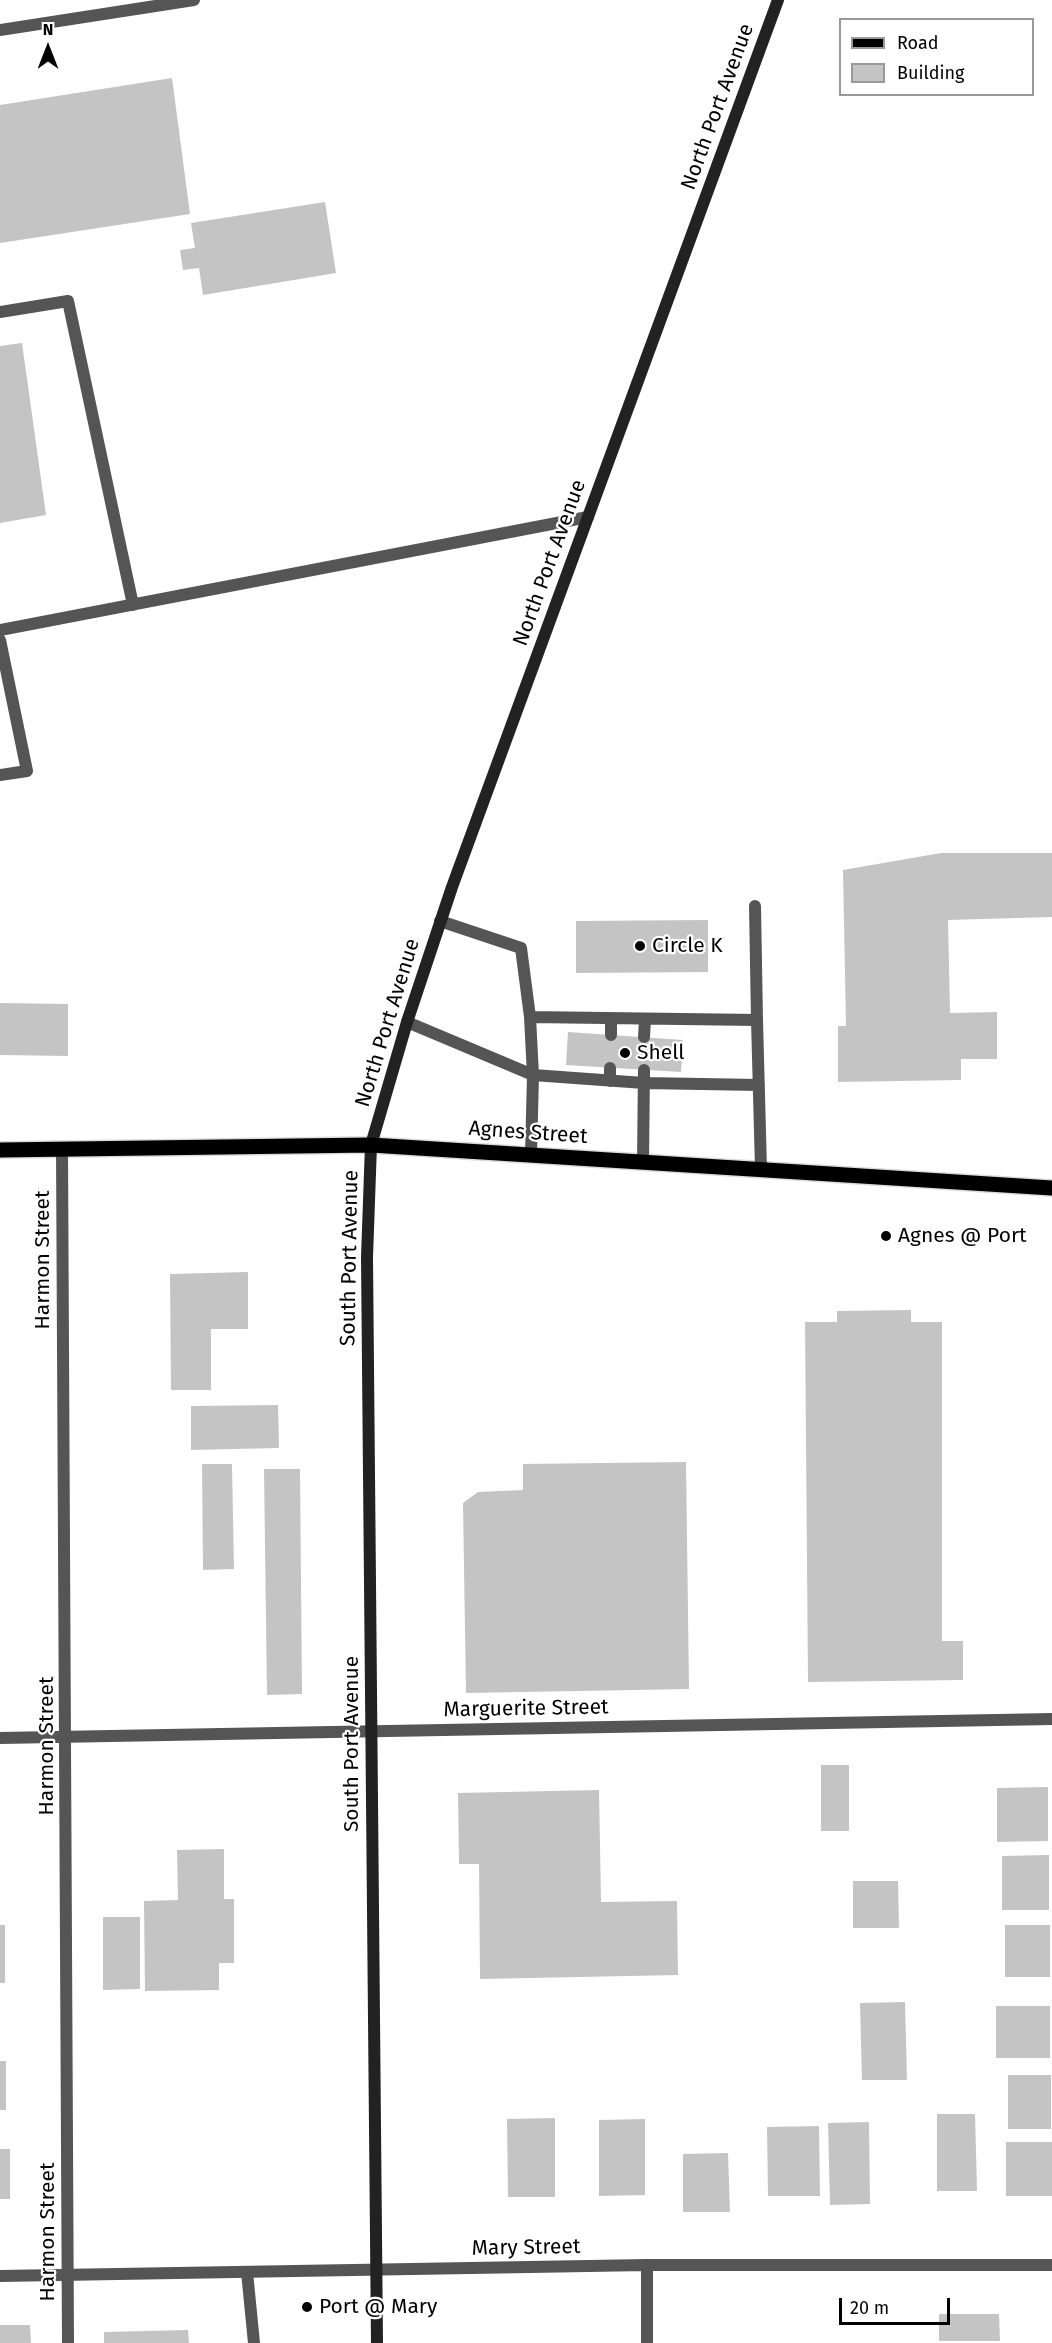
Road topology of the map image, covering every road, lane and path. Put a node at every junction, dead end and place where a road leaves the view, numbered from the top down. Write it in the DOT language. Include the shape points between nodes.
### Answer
graph roads {
  1 [pos="194,0"];
  2 [pos="778,0"];
  3 [pos="0,30"];
  4 [pos="0,312"];
  5 [pos="588,517"];
  6 [pos="133,605"];
  7 [pos="0,630"];
  8 [pos="0,640"];
  9 [pos="0,776"];
  10 [pos="755,906"];
  11 [pos="440,921"];
  12 [pos="530,1017"];
  13 [pos="611,1018"];
  14 [pos="645,1018"];
  15 [pos="757,1020"];
  16 [pos="407,1022"];
  17 [pos="611,1035"];
  18 [pos="644,1037"];
  19 [pos="610,1068"];
  20 [pos="533,1075"];
  21 [pos="644,1076"];
  22 [pos="610,1081"];
  23 [pos="759,1085"];
  24 [pos="372,1145"];
  25 [pos="62,1148"];
  26 [pos="0,1150"];
  27 [pos="531,1155"];
  28 [pos="643,1162"];
  29 [pos="761,1169"];
  30 [pos="1052,1188"];
  31 [pos="1052,1719"];
  32 [pos="372,1730"];
  33 [pos="66,1737"];
  34 [pos="0,1738"];
  35 [pos="646,2265"];
  36 [pos="1052,2265"];
  37 [pos="376,2270"];
  38 [pos="247,2272"];
  39 [pos="67,2275"];
  40 [pos="0,2276"];
  41 [pos="68,2343"];
  42 [pos="254,2343"];
  43 [pos="377,2343"];
  44 [pos="647,2343"];
  1 -- 3 [label="street"];
  2 -- 5 [label="main road, North Port Avenue"];
  4 -- 6 [label="street" via="68,301"];
  5 -- 6 [label="street"];
  5 -- 11 [label="main road, North Port Avenue"];
  6 -- 7 [label="street"];
  8 -- 9 [label="street" via="27,771"];
  10 -- 15 [label="street"];
  11 -- 12 [label="street" via="521,948"];
  11 -- 16 [label="main road, North Port Avenue"];
  12 -- 13 [label="street"];
  12 -- 20 [label="street"];
  13 -- 14 [label="street"];
  13 -- 17 [label="street"];
  14 -- 15 [label="street"];
  14 -- 18 [label="street"];
  15 -- 23 [label="street"];
  16 -- 20 [label="street"];
  16 -- 24 [label="main road, North Port Avenue"];
  19 -- 22 [label="street"];
  20 -- 22 [label="street"];
  20 -- 27 [label="street"];
  21 -- 22 [label="street"];
  21 -- 23 [label="street"];
  21 -- 28 [label="street"];
  23 -- 29 [label="street"];
  24 -- 25 [label="main road, Agnes Street"];
  24 -- 27 [label="main road, Agnes Street"];
  24 -- 32 [label="main road, South Port Avenue" via="367,1257"];
  25 -- 26 [label="main road, Agnes Street"];
  25 -- 33 [label="street, Harmon Street"];
  27 -- 28 [label="main road, Agnes Street"];
  28 -- 29 [label="main road, Agnes Street"];
  29 -- 30 [label="main road, Agnes Street"];
  31 -- 32 [label="street, Marguerite Street"];
  32 -- 33 [label="street, Marguerite Street"];
  32 -- 37 [label="main road, South Port Avenue"];
  33 -- 34 [label="street, Marguerite Street"];
  33 -- 39 [label="street, Harmon Street"];
  35 -- 36 [label="street, Mary Street"];
  35 -- 37 [label="street, Mary Street"];
  35 -- 44 [label="street"];
  37 -- 38 [label="street, Mary Street"];
  37 -- 43 [label="main road, South Port Avenue"];
  38 -- 39 [label="street, Mary Street"];
  38 -- 42 [label="street"];
  39 -- 40 [label="street, Mary Street"];
  39 -- 41 [label="street, Harmon Street"];
}
